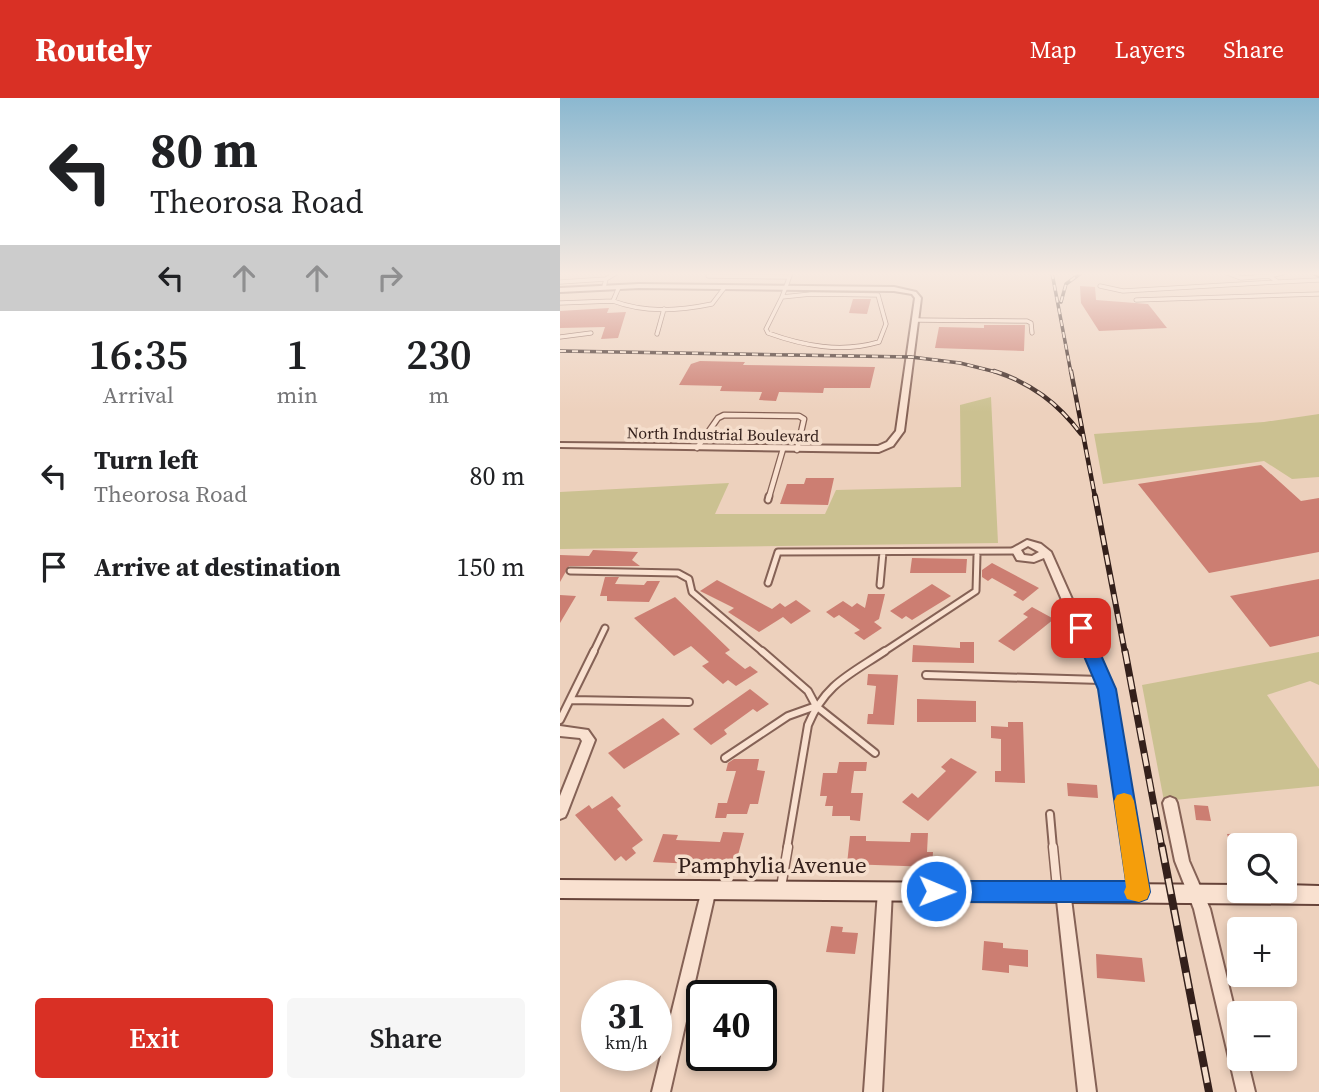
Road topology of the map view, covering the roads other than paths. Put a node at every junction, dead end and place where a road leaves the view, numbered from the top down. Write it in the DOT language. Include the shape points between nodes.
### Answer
graph roads {
  1 [pos="661,319"];
  2 [pos="771,319"];
  3 [pos="887,319"];
  4 [pos="915,320"];
  5 [pos="591,333"];
  6 [pos="1032,333"];
  7 [pos="657,334"];
  8 [pos="560,337"];
  9 [pos="560,445"];
  10 [pos="697,448"];
  11 [pos="783,449"];
  12 [pos="797,450"];
  13 [pos="768,500"];
  14 [pos="1016,551"];
  15 [pos="883,552"];
  16 [pos="1045,552"];
  17 [pos="977,553"];
  18 [pos="570,571"];
  19 [pos="768,583"];
  20 [pos="880,585"];
  21 [pos="605,628"];
  22 [pos="926,675"];
  23 [pos="1104,680"];
  24 [pos="570,699"];
  25 [pos="689,702"];
  26 [pos="816,706"];
  27 [pos="560,720"];
  28 [pos="560,730"];
  29 [pos="875,753"];
  30 [pos="724,758"];
  31 [pos="1170,803"];
  32 [pos="560,813"];
  33 [pos="1050,814"];
  34 [pos="560,889"];
  35 [pos="709,889"];
  36 [pos="781,890"];
  37 [pos="884,891"];
  38 [pos="1060,891"];
  39 [pos="1139,892"];
  40 [pos="1195,893"];
  41 [pos="1319,895"];
  42 [pos="661,1092"];
  43 [pos="873,1092"];
  44 [pos="1087,1092"];
  45 [pos="1246,1092"];
  1 -- 7 [label="lane"];
  2 -- 3 [label="lane" via="766,329 795,344 855,347 879,342"];
  4 -- 6 [label="lane" via="1027,321"];
  4 -- 12 [label="street, North Industrial Boulevard" via="898,437 884,447 864,451"];
  5 -- 8 [label="lane"];
  9 -- 10 [label="street, North Industrial Boulevard"];
  10 -- 11 [label="street, North Industrial Boulevard"];
  10 -- 12 [label="lane" via="724,415 799,416 804,419"];
  11 -- 12 [label="street, North Industrial Boulevard"];
  11 -- 13 [label="lane"];
  14 -- 16 [label="street" via="1030,560"];
  14 -- 16 [label="street" via="1027,543"];
  14 -- 17 [label="lane"];
  15 -- 17 [label="lane"];
  15 -- 19 [label="lane" via="778,552"];
  15 -- 20 [label="lane"];
  16 -- 23 [label="street"];
  17 -- 26 [label="lane" via="976,591 827,690"];
  18 -- 26 [label="lane" via="678,573 689,579 692,592 808,691"];
  21 -- 24 [label="lane"];
  22 -- 23 [label="lane"];
  23 -- 39 [label="street"];
  24 -- 25 [label="lane"];
  24 -- 27 [label="lane"];
  26 -- 29 [label="lane"];
  26 -- 30 [label="lane" via="788,716"];
  26 -- 36 [label="lane" via="808,725"];
  28 -- 32 [label="street" via="586,735 588,748"];
  31 -- 40 [label="street" via="1182,861"];
  33 -- 38 [label="lane"];
  34 -- 35 [label="street, Pamphylia Avenue"];
  35 -- 36 [label="street, Pamphylia Avenue"];
  35 -- 42 [label="street"];
  36 -- 37 [label="street, Pamphylia Avenue"];
  37 -- 38 [label="street, Pamphylia Avenue"];
  37 -- 43 [label="street"];
  38 -- 39 [label="street, Pamphylia Avenue"];
  38 -- 44 [label="street"];
  39 -- 40 [label="street, Pamphylia Avenue"];
  40 -- 41 [label="street, Pamphylia Avenue"];
  40 -- 45 [label="street"];
}
